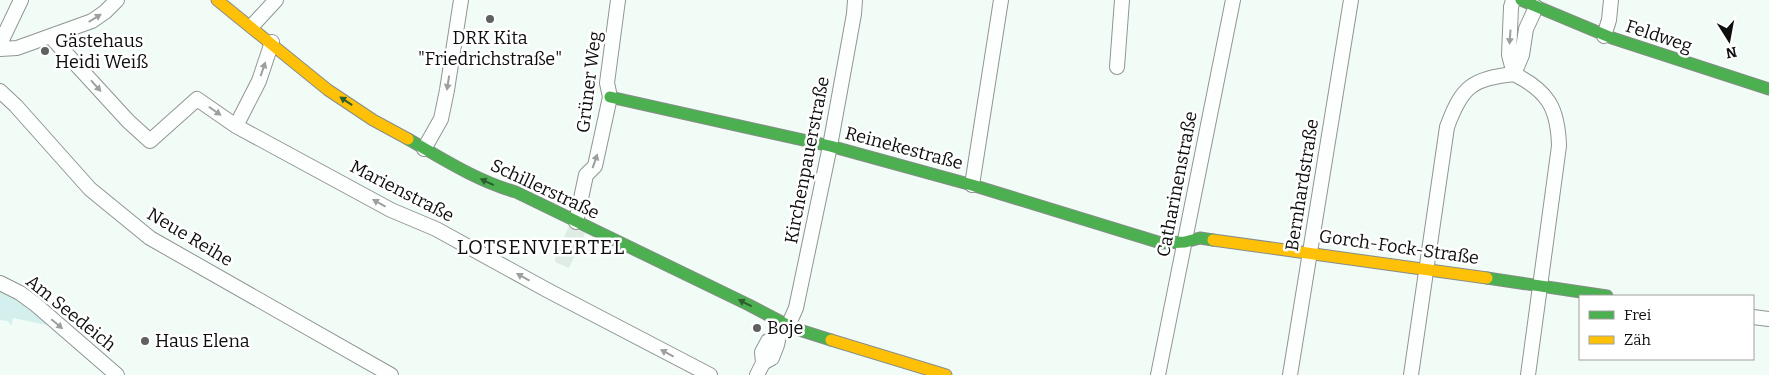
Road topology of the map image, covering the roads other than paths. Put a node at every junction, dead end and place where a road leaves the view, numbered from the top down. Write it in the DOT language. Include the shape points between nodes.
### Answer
graph roads {
  1 [pos="21,0"];
  2 [pos="117,0"];
  3 [pos="217,0"];
  4 [pos="276,0"];
  5 [pos="460,0"];
  6 [pos="618,0"];
  7 [pos="855,0"];
  8 [pos="1000,0"];
  9 [pos="1122,0"];
  10 [pos="1233,0"];
  11 [pos="1351,0"];
  12 [pos="1513,0"];
  13 [pos="1521,0"];
  14 [pos="1611,0"];
  15 [pos="1536,7"];
  16 [pos="252,26"];
  17 [pos="1604,36"];
  18 [pos="51,37"];
  19 [pos="272,42"];
  20 [pos="0,44"];
  21 [pos="0,49"];
  22 [pos="1117,67"];
  23 [pos="1514,74"];
  24 [pos="1769,89"];
  25 [pos="0,91"];
  26 [pos="610,97"];
  27 [pos="236,126"];
  28 [pos="830,146"];
  29 [pos="424,149"];
  30 [pos="972,185"];
  31 [pos="576,222"];
  32 [pos="1185,242"];
  33 [pos="1310,253"];
  34 [pos="1426,269"];
  35 [pos="0,282"];
  36 [pos="1540,287"];
  37 [pos="1600,295"];
  38 [pos="1754,317"];
  39 [pos="1769,319"];
  40 [pos="783,331"];
  41 [pos="760,369"];
  42 [pos="117,375"];
  43 [pos="391,375"];
  44 [pos="710,375"];
  45 [pos="946,375"];
  46 [pos="1158,375"];
  47 [pos="1290,375"];
  48 [pos="1411,375"];
  49 [pos="1528,375"];
  1 -- 20 [label="street"];
  18 -- 2 [label="street, one-way" via="92,21"];
  3 -- 16 [label="street, Schillerstraße"];
  4 -- 16 [label="street"];
  5 -- 29 [label="street, one-way" via="441,119"];
  6 -- 26 [label="street, Grüner Weg" via="607,83"];
  7 -- 28 [label="street, Kirchenpauerstraße"];
  8 -- 30 [label="street"];
  9 -- 22 [label="street"];
  10 -- 32 [label="street, Catharinenstraße"];
  11 -- 33 [label="street, Bernhardstraße"];
  12 -- 23 [label="street, one-way" via="1509,55"];
  13 -- 15 [label="street, Feldweg"];
  14 -- 17 [label="street"];
  15 -- 17 [label="street, Feldweg"];
  15 -- 23 [label="street" via="1526,29 1522,56"];
  16 -- 19 [label="street, Schillerstraße"];
  17 -- 24 [label="street, Feldweg"];
  18 -- 21 [label="street" via="17,48"];
  18 -- 27 [label="street, Marienstraße, one-way" via="150,141 197,99"];
  27 -- 19 [label="street, one-way" via="259,81"];
  29 -- 19 [label="street, Schillerstraße, one-way" via="328,90"];
  23 -- 34 [label="street" via="1481,80 1466,90 1454,107 1447,126"];
  23 -- 36 [label="street" via="1531,82 1545,95 1554,109 1558,128 1559,146"];
  25 -- 43 [label="street, Neue Reihe" via="90,189 150,238"];
  26 -- 28 [label="street, Reinekestraße"];
  31 -- 26 [label="street, Grüner Weg, one-way" via="586,176 595,166"];
  44 -- 27 [label="street, Marienstraße, one-way"];
  28 -- 30 [label="street, Reinekestraße"];
  28 -- 40 [label="street, Kirchenpauerstraße" via="796,308"];
  31 -- 29 [label="street, Schillerstraße, one-way" via="516,192 476,177"];
  30 -- 32 [label="street, Reinekestraße" via="1161,243"];
  40 -- 31 [label="street, Schillerstraße, one-way" via="749,305"];
  32 -- 33 [label="street, Gorch-Fock-Straße" via="1200,238"];
  32 -- 46 [label="street, Catharinenstraße"];
  33 -- 34 [label="street, Gorch-Fock-Straße"];
  33 -- 47 [label="street, Bernhardstraße"];
  34 -- 36 [label="street, Gorch-Fock-Straße"];
  34 -- 48 [label="street"];
  35 -- 42 [label="street, Am Seedeich, one-way" via="35,304"];
  36 -- 37 [label="street, Gorch-Fock-Straße"];
  36 -- 49 [label="street"];
  38 -- 39 [label="street"];
  40 -- 41 [label="street" via="768,341 762,352"];
  40 -- 45 [label="street, Schillerstraße"];
}
